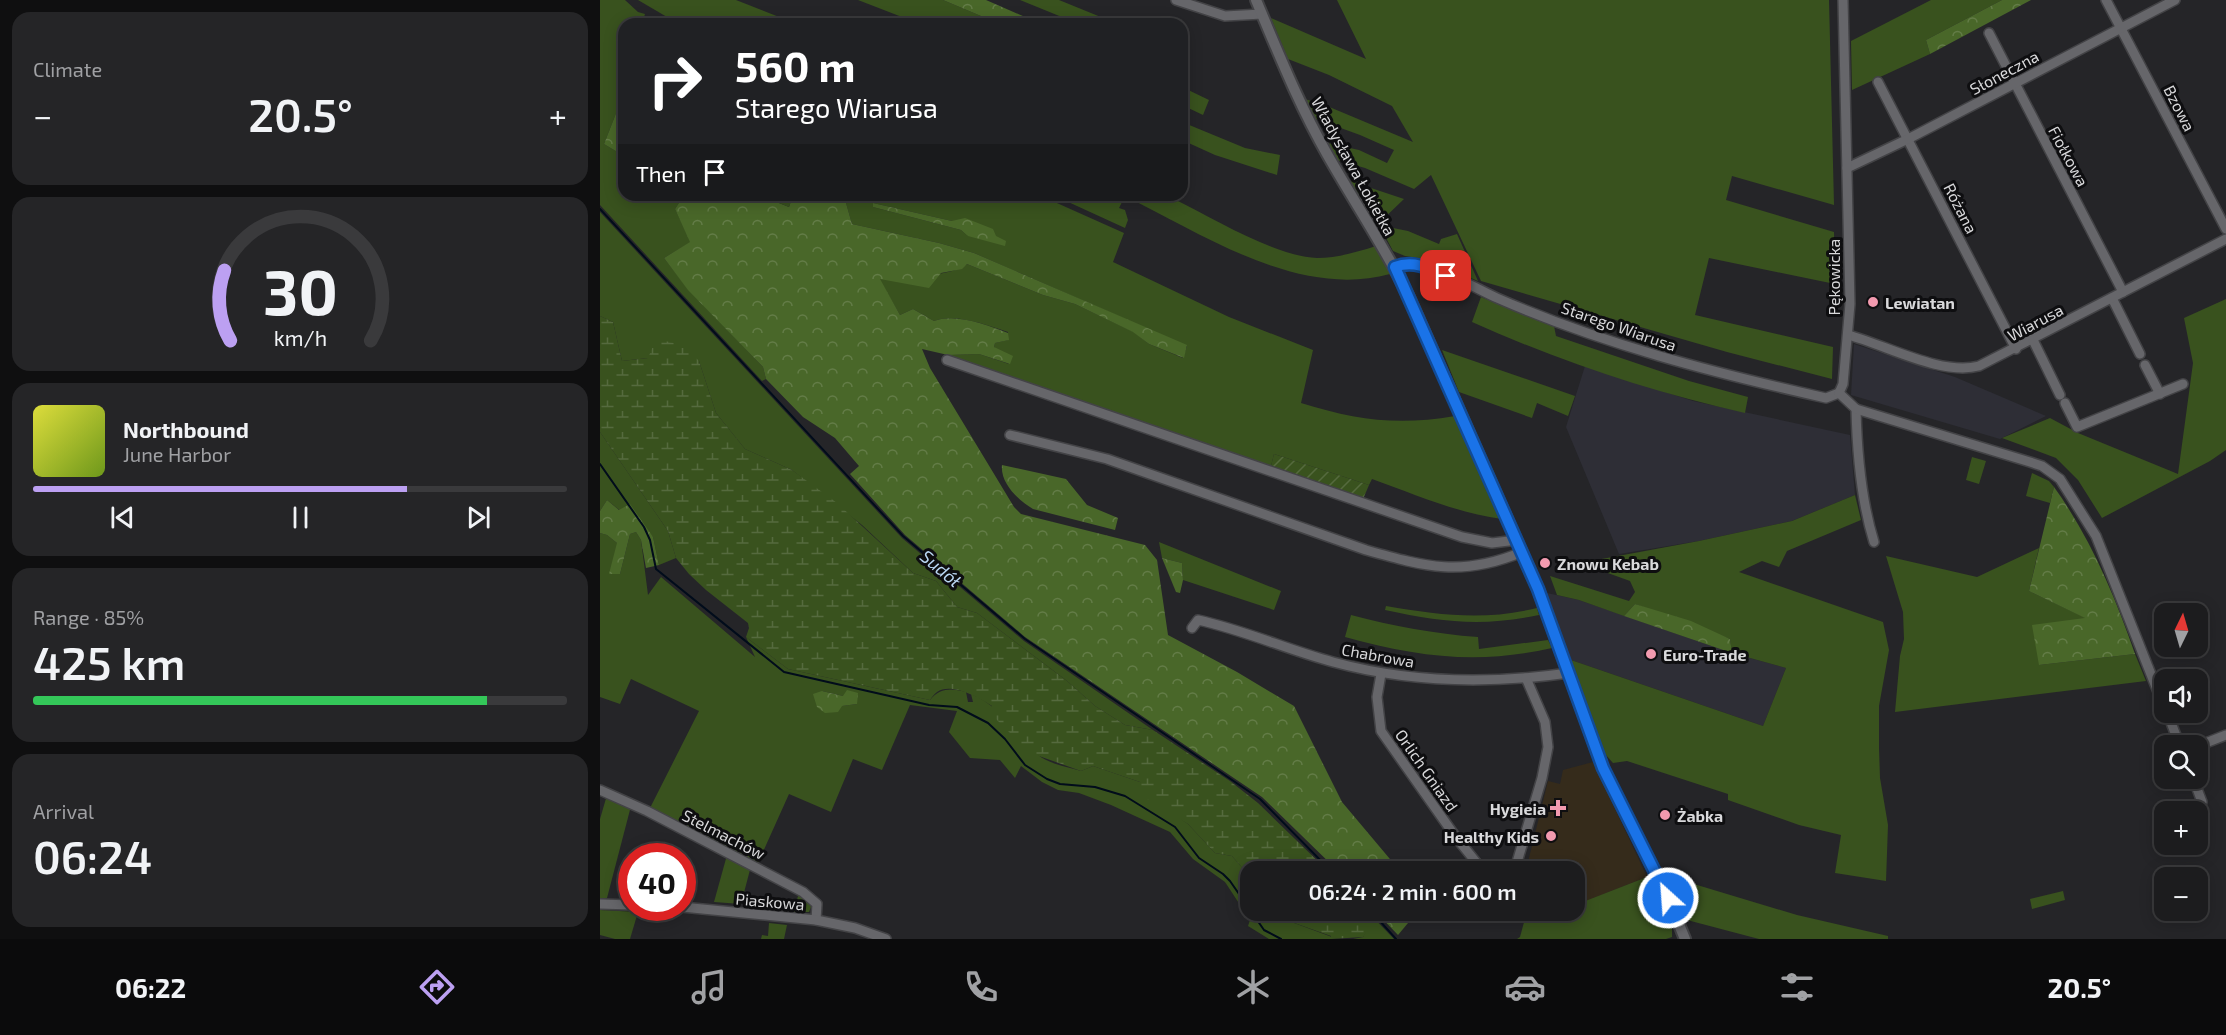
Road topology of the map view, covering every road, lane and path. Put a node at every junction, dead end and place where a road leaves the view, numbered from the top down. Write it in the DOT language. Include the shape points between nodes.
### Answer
graph roads {
  1 [pos="1176,0"];
  2 [pos="1256,0"];
  3 [pos="1843,0"];
  4 [pos="2106,0"];
  5 [pos="2175,0"];
  6 [pos="1262,14"];
  7 [pos="2122,27"];
  8 [pos="1989,33"];
  9 [pos="1878,82"];
  10 [pos="2014,84"];
  11 [pos="1908,140"];
  12 [pos="1846,168"];
  13 [pos="2226,229"];
  14 [pos="2226,239"];
  15 [pos="1395,267"];
  16 [pos="2123,292"];
  17 [pos="2112,298"];
  18 [pos="1848,335"];
  19 [pos="2033,340"];
  20 [pos="2016,349"];
  21 [pos="2140,354"];
  22 [pos="947,360"];
  23 [pos="2145,364"];
  24 [pos="2183,384"];
  25 [pos="1839,393"];
  26 [pos="2160,394"];
  27 [pos="1856,409"];
  28 [pos="1010,435"];
  29 [pos="1517,540"];
  30 [pos="1874,542"];
  31 [pos="1522,552"];
  32 [pos="1192,628"];
  33 [pos="1569,673"];
  34 [pos="1381,674"];
  35 [pos="1526,678"];
  36 [pos="2154,682"];
  37 [pos="2226,735"];
  38 [pos="2208,742"];
  39 [pos="600,790"];
  40 [pos="1475,861"];
  41 [pos="1517,861"];
  42 [pos="600,904"];
  43 [pos="618,905"];
  44 [pos="696,908"];
  45 [pos="816,920"];
  46 [pos="886,939"];
  47 [pos="1685,939"];
  1 -- 6 [label="street" via="1225,16"];
  2 -- 6 [label="street, Władysława Łokietka"];
  3 -- 12 [label="street, Pękowicka"];
  4 -- 7 [label="street, Bzowa"];
  5 -- 7 [label="street, Słoneczna"];
  6 -- 15 [label="street, Władysława Łokietka" via="1326,153"];
  7 -- 10 [label="street, Słoneczna"];
  7 -- 13 [label="street, Bzowa"];
  8 -- 10 [label="street, Fiołkowa"];
  9 -- 11 [label="street, Różana"];
  10 -- 11 [label="street, Słoneczna"];
  10 -- 16 [label="street, Fiołkowa"];
  11 -- 12 [label="street, Słoneczna"];
  11 -- 20 [label="street, Różana"];
  12 -- 18 [label="street, Pękowicka"];
  14 -- 16 [label="street, Wiarusa"];
  15 -- 25 [label="street, Starego Wiarusa" via="1409,263 1431,268 1501,300 1654,355 1826,398"];
  15 -- 29 [label="street, Władysława Łokietka"];
  16 -- 17 [label="street, Wiarusa"];
  17 -- 19 [label="street, Wiarusa"];
  17 -- 21 [label="street"];
  18 -- 20 [label="street, Wiarusa" via="1955,369 1979,366"];
  18 -- 25 [label="street, Pękowicka"];
  19 -- 20 [label="street, Wiarusa"];
  19 -- 26 [label="street" via="2077,428"];
  22 -- 29 [label="street" via="1462,537 1492,543"];
  23 -- 26 [label="street"];
  24 -- 26 [label="street"];
  25 -- 27 [label="street"];
  27 -- 30 [label="street" via="1864,496"];
  27 -- 36 [label="street" via="2042,466 2060,479 2100,545"];
  28 -- 31 [label="street" via="1107,459 1398,559 1435,566 1475,567"];
  29 -- 31 [label="street, Władysława Łokietka"];
  31 -- 33 [label="street, Władysława Łokietka"];
  32 -- 34 [label="street, Chabrowa" via="1198,620 1215,624"];
  33 -- 35 [label="street, Chabrowa"];
  33 -- 47 [label="street, Władysława Łokietka" via="1603,768"];
  34 -- 35 [label="street, Chabrowa" via="1480,681"];
  34 -- 40 [label="street, Orlich Gniazd" via="1377,697 1381,731"];
  35 -- 41 [label="street" via="1545,722 1548,747"];
  37 -- 38 [label="street"];
  39 -- 45 [label="street, Stelmachów" via="803,892 816,904"];
  42 -- 43 [label="street"];
  44 -- 45 [label="street, Piaskowa"];
  45 -- 46 [label="street, Piaskowa"];
}
